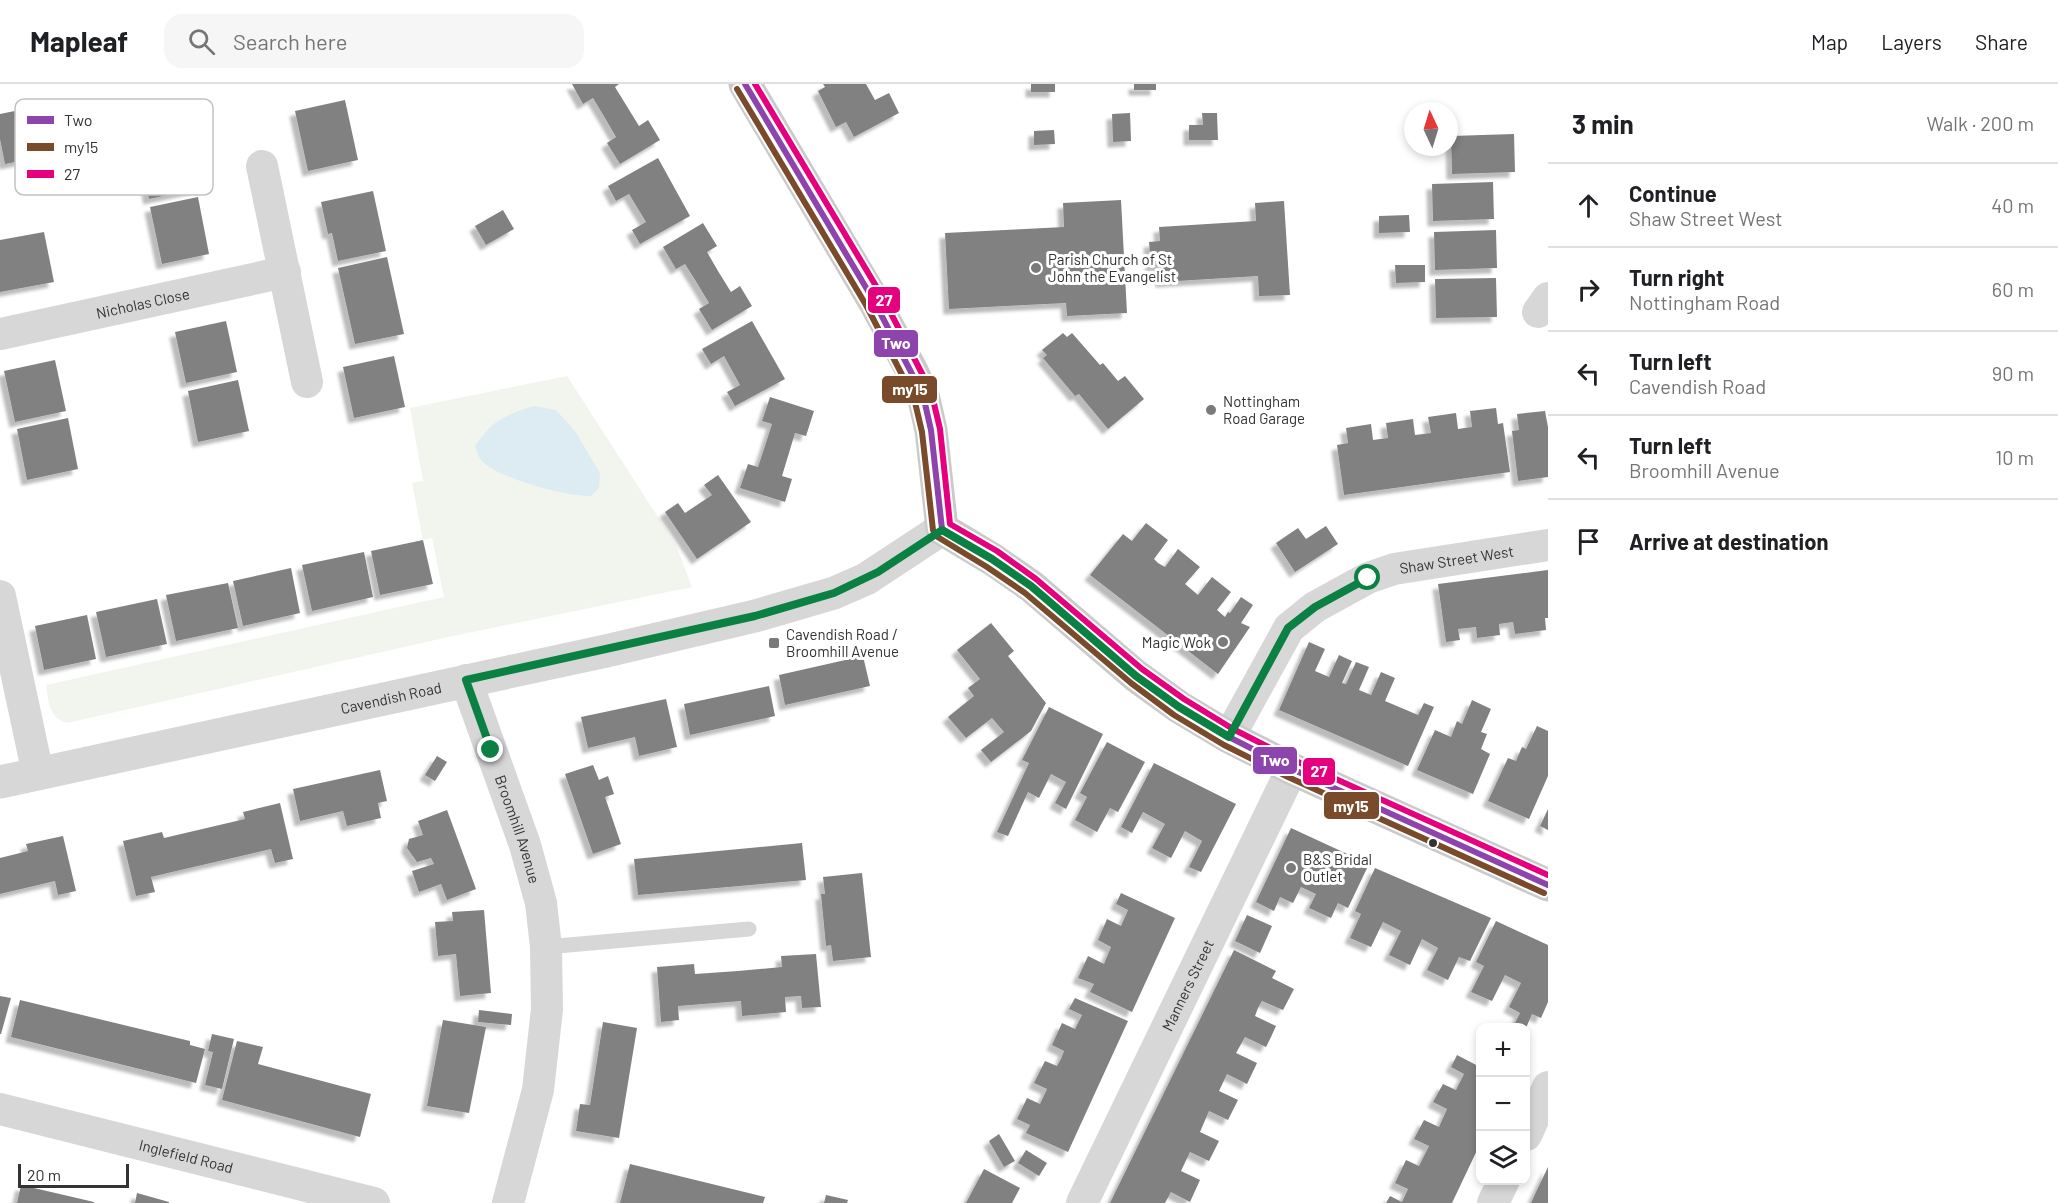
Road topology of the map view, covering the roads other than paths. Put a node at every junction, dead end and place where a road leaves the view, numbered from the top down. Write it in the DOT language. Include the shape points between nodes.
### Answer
graph roads {
  1 [pos="745,84"];
  2 [pos="262,166"];
  3 [pos="285,273"];
  4 [pos="0,334"];
  5 [pos="307,382"];
  6 [pos="942,530"];
  7 [pos="1548,545"];
  8 [pos="0,596"];
  9 [pos="466,680"];
  10 [pos="1229,737"];
  11 [pos="1292,770"];
  12 [pos="38,774"];
  13 [pos="0,782"];
  14 [pos="1548,885"];
  15 [pos="748,929"];
  16 [pos="546,947"];
  17 [pos="1548,1088"];
  18 [pos="0,1109"];
  19 [pos="1528,1131"];
  20 [pos="1502,1185"];
  21 [pos="374,1203"];
  22 [pos="508,1203"];
  23 [pos="1082,1203"];
  24 [pos="1493,1203"];
  1 -- 6 [label="main road" via="912,371 931,430"];
  2 -- 3 [label="street"];
  3 -- 4 [label="street, Nicholas Close"];
  3 -- 5 [label="street"];
  6 -- 9 [label="street, Cavendish Road" via="872,575 834,593 755,616"];
  6 -- 10 [label="main road" via="1031,586 1136,676"];
  7 -- 10 [label="street, Shaw Street West" via="1394,569 1368,578 1315,607 1288,628"];
  8 -- 12 [label="street"];
  9 -- 12 [label="street, Cavendish Road"];
  9 -- 16 [label="street, Broomhill Avenue" via="533,873"];
  10 -- 11 [label="main road"];
  11 -- 14 [label="main road"];
  11 -- 23 [label="street, Manners Street"];
  12 -- 13 [label="street, Cavendish Road"];
  15 -- 16 [label="lane"];
  16 -- 22 [label="street, Broomhill Avenue" via="547,1009 538,1090"];
  17 -- 19 [label="street"];
  18 -- 21 [label="street, Inglefield Road"];
  20 -- 24 [label="street"];
}
